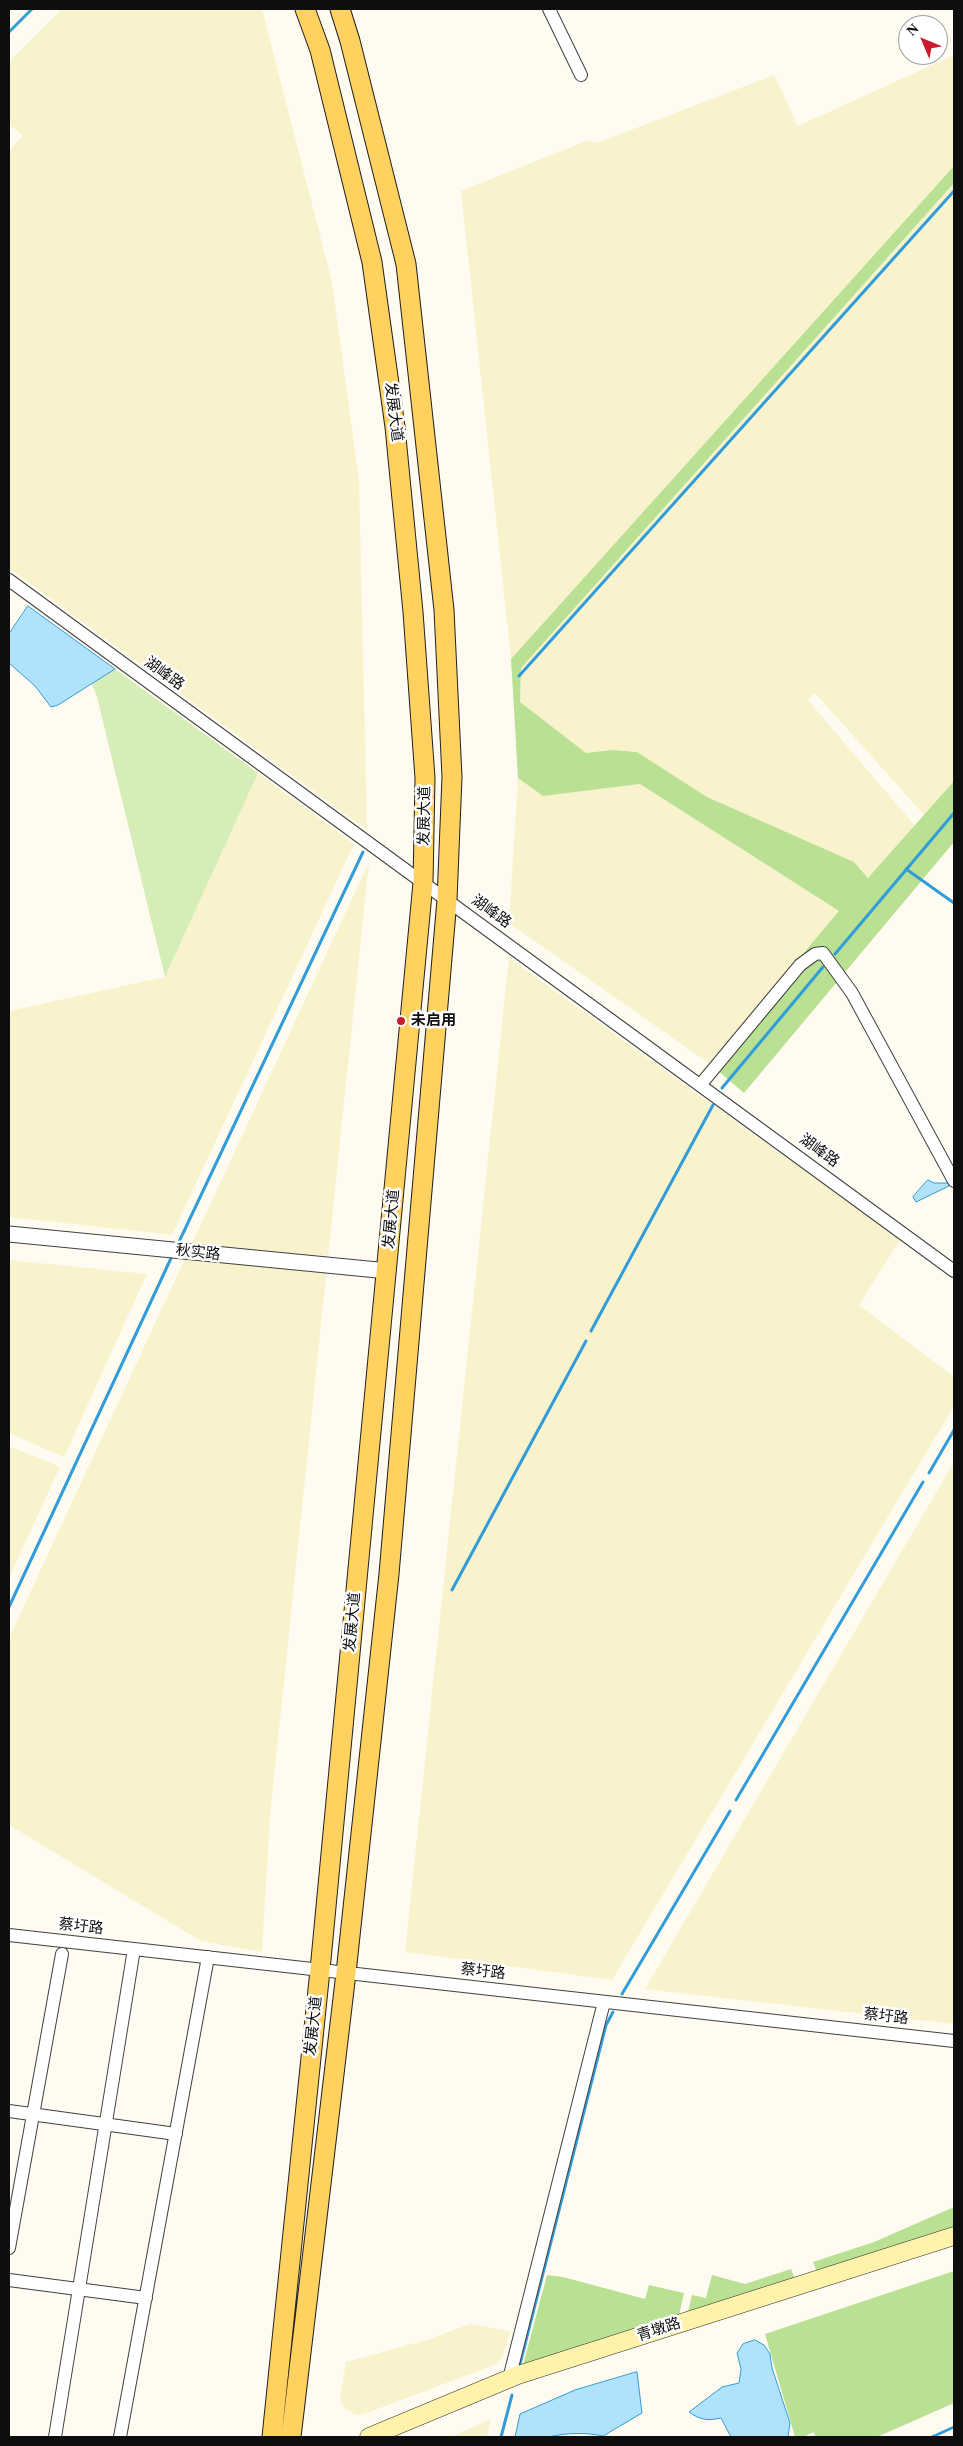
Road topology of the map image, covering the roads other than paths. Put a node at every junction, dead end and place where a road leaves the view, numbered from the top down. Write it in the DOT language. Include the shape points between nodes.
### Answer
graph roads {
  1 [pos="305,9"];
  2 [pos="340,9"];
  3 [pos="549,9"];
  4 [pos="582,75"];
  5 [pos="9,580"];
  6 [pos="424,883"];
  7 [pos="447,900"];
  8 [pos="701,1084"];
  9 [pos="954,1181"];
  10 [pos="9,1234"];
  11 [pos="388,1271"];
  12 [pos="954,1271"];
  13 [pos="9,1935"];
  14 [pos="134,1949"];
  15 [pos="62,1954"];
  16 [pos="208,1957"];
  17 [pos="320,1970"];
  18 [pos="346,1972"];
  19 [pos="604,2002"];
  20 [pos="954,2041"];
  21 [pos="9,2112"];
  22 [pos="33,2115"];
  23 [pos="105,2124"];
  24 [pos="176,2134"];
  25 [pos="954,2236"];
  26 [pos="954,2247"];
  27 [pos="9,2248"];
  28 [pos="9,2280"];
  29 [pos="78,2289"];
  30 [pos="146,2298"];
  31 [pos="508,2379"];
  32 [pos="55,2437"];
  33 [pos="120,2437"];
  34 [pos="272,2437"];
  35 [pos="291,2437"];
  36 [pos="369,2437"];
  37 [pos="394,2437"];
  1 -- 6 [label="main road, 发展大道" via="320,50 372,262 395,427 425,778"];
  2 -- 7 [label="main road, 发展大道" via="406,264 444,610 452,777"];
  3 -- 4 [label="street"];
  5 -- 6 [label="street, 湖峰路"];
  6 -- 7 [label="street, 湖峰路"];
  6 -- 11 [label="main road, 发展大道"];
  7 -- 8 [label="street, 湖峰路"];
  7 -- 18 [label="main road, 发展大道" via="389,1574"];
  8 -- 9 [label="street" via="800,965 822,953 852,993"];
  8 -- 12 [label="street, 湖峰路"];
  10 -- 11 [label="street, 秋实路"];
  11 -- 17 [label="main road, 发展大道"];
  13 -- 14 [label="street, 蔡圩路"];
  14 -- 16 [label="street, 蔡圩路"];
  14 -- 23 [label="street"];
  15 -- 22 [label="street"];
  16 -- 17 [label="street, 蔡圩路"];
  16 -- 24 [label="street"];
  17 -- 18 [label="street, 蔡圩路"];
  17 -- 34 [label="main road, 发展大道"];
  18 -- 19 [label="street, 蔡圩路"];
  18 -- 35 [label="main road, 发展大道"];
  19 -- 20 [label="street, 蔡圩路"];
  19 -- 31 [label="street"];
  21 -- 22 [label="street"];
  22 -- 23 [label="street"];
  22 -- 27 [label="street"];
  23 -- 24 [label="street"];
  23 -- 29 [label="street"];
  24 -- 30 [label="street"];
  25 -- 31 [label="main road, 青墩路"];
  26 -- 37 [label="main road, 青墩路" via="527,2383"];
  28 -- 29 [label="street"];
  29 -- 30 [label="street"];
  29 -- 32 [label="street"];
  30 -- 33 [label="street"];
  31 -- 36 [label="main road, 青墩路"];
}
